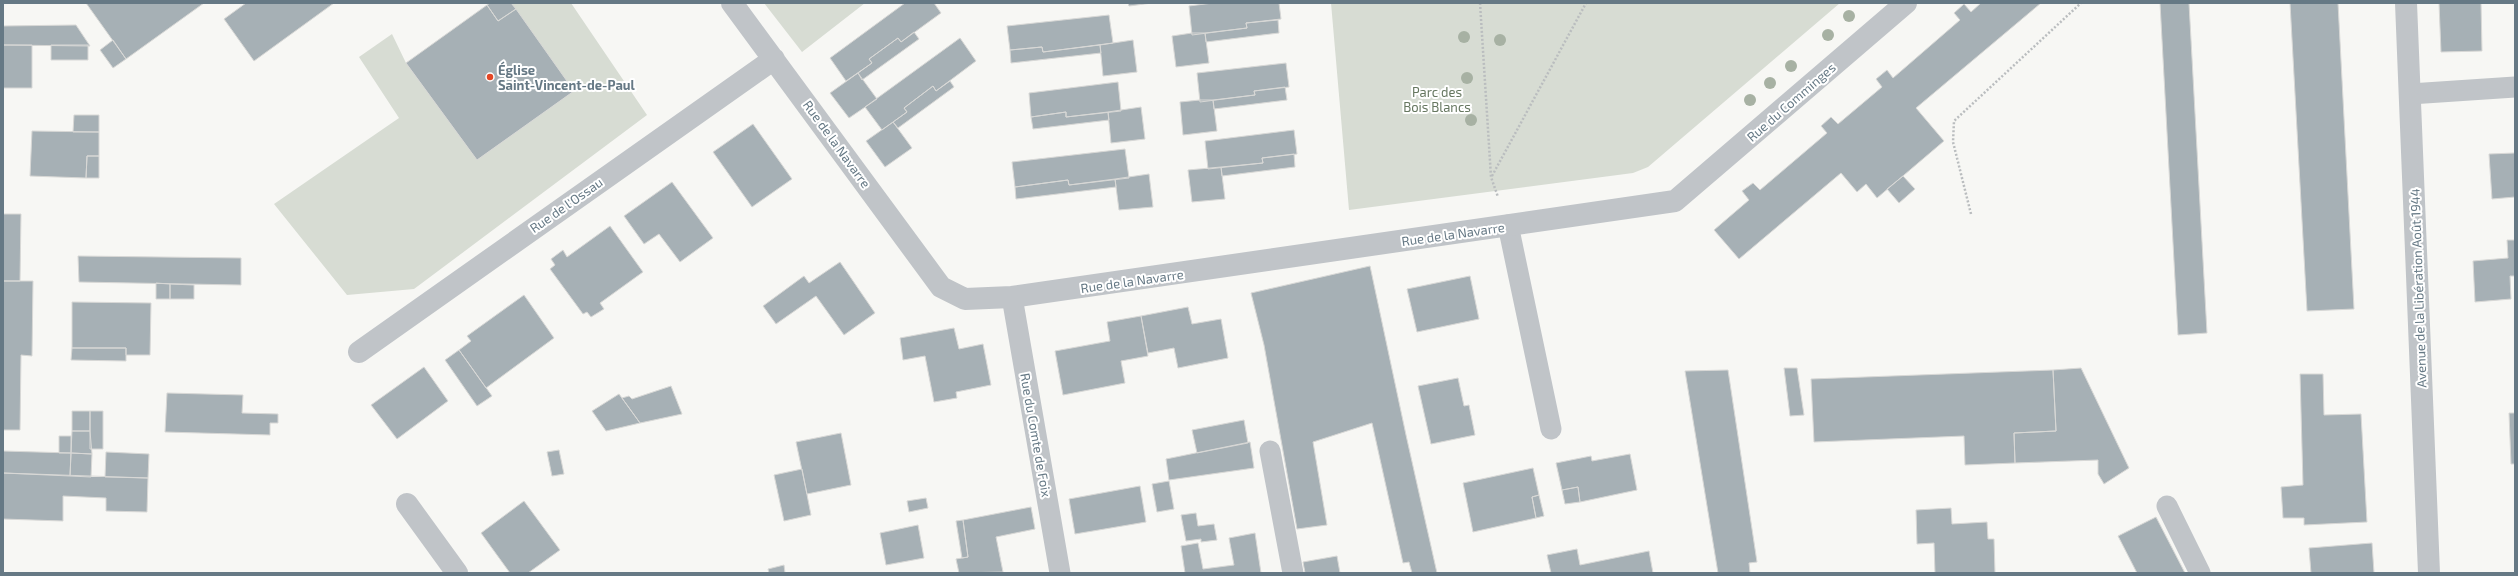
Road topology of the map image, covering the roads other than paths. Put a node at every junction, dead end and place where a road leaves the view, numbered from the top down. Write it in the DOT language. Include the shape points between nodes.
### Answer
graph roads {
  1 [pos="732,3"];
  2 [pos="1906,3"];
  3 [pos="2406,3"];
  4 [pos="774,58"];
  5 [pos="2515,86"];
  6 [pos="2410,94"];
  7 [pos="1675,201"];
  8 [pos="1508,225"];
  9 [pos="1012,298"];
  10 [pos="359,352"];
  11 [pos="1551,429"];
  12 [pos="1270,451"];
  13 [pos="407,504"];
  14 [pos="2167,506"];
  15 [pos="457,573"];
  16 [pos="1060,573"];
  17 [pos="1293,573"];
  18 [pos="2200,573"];
  19 [pos="2429,573"];
  1 -- 4 [label="street, Rue de la Navarre"];
  2 -- 7 [label="street, Rue du Comminges"];
  3 -- 6 [label="street, Avenue de la Libération Août 1944"];
  4 -- 9 [label="street, Rue de la Navarre" via="941,287 965,299"];
  4 -- 10 [label="street, Rue de l'Ossau"];
  5 -- 6 [label="lane"];
  6 -- 19 [label="street, Avenue de la Libération Août 1944"];
  7 -- 8 [label="street, Rue de la Navarre"];
  8 -- 9 [label="street, Rue de la Navarre"];
  8 -- 11 [label="lane"];
  9 -- 16 [label="lane, Rue du Comte de Foix"];
  12 -- 17 [label="lane"];
  13 -- 15 [label="street"];
  14 -- 18 [label="lane"];
}
